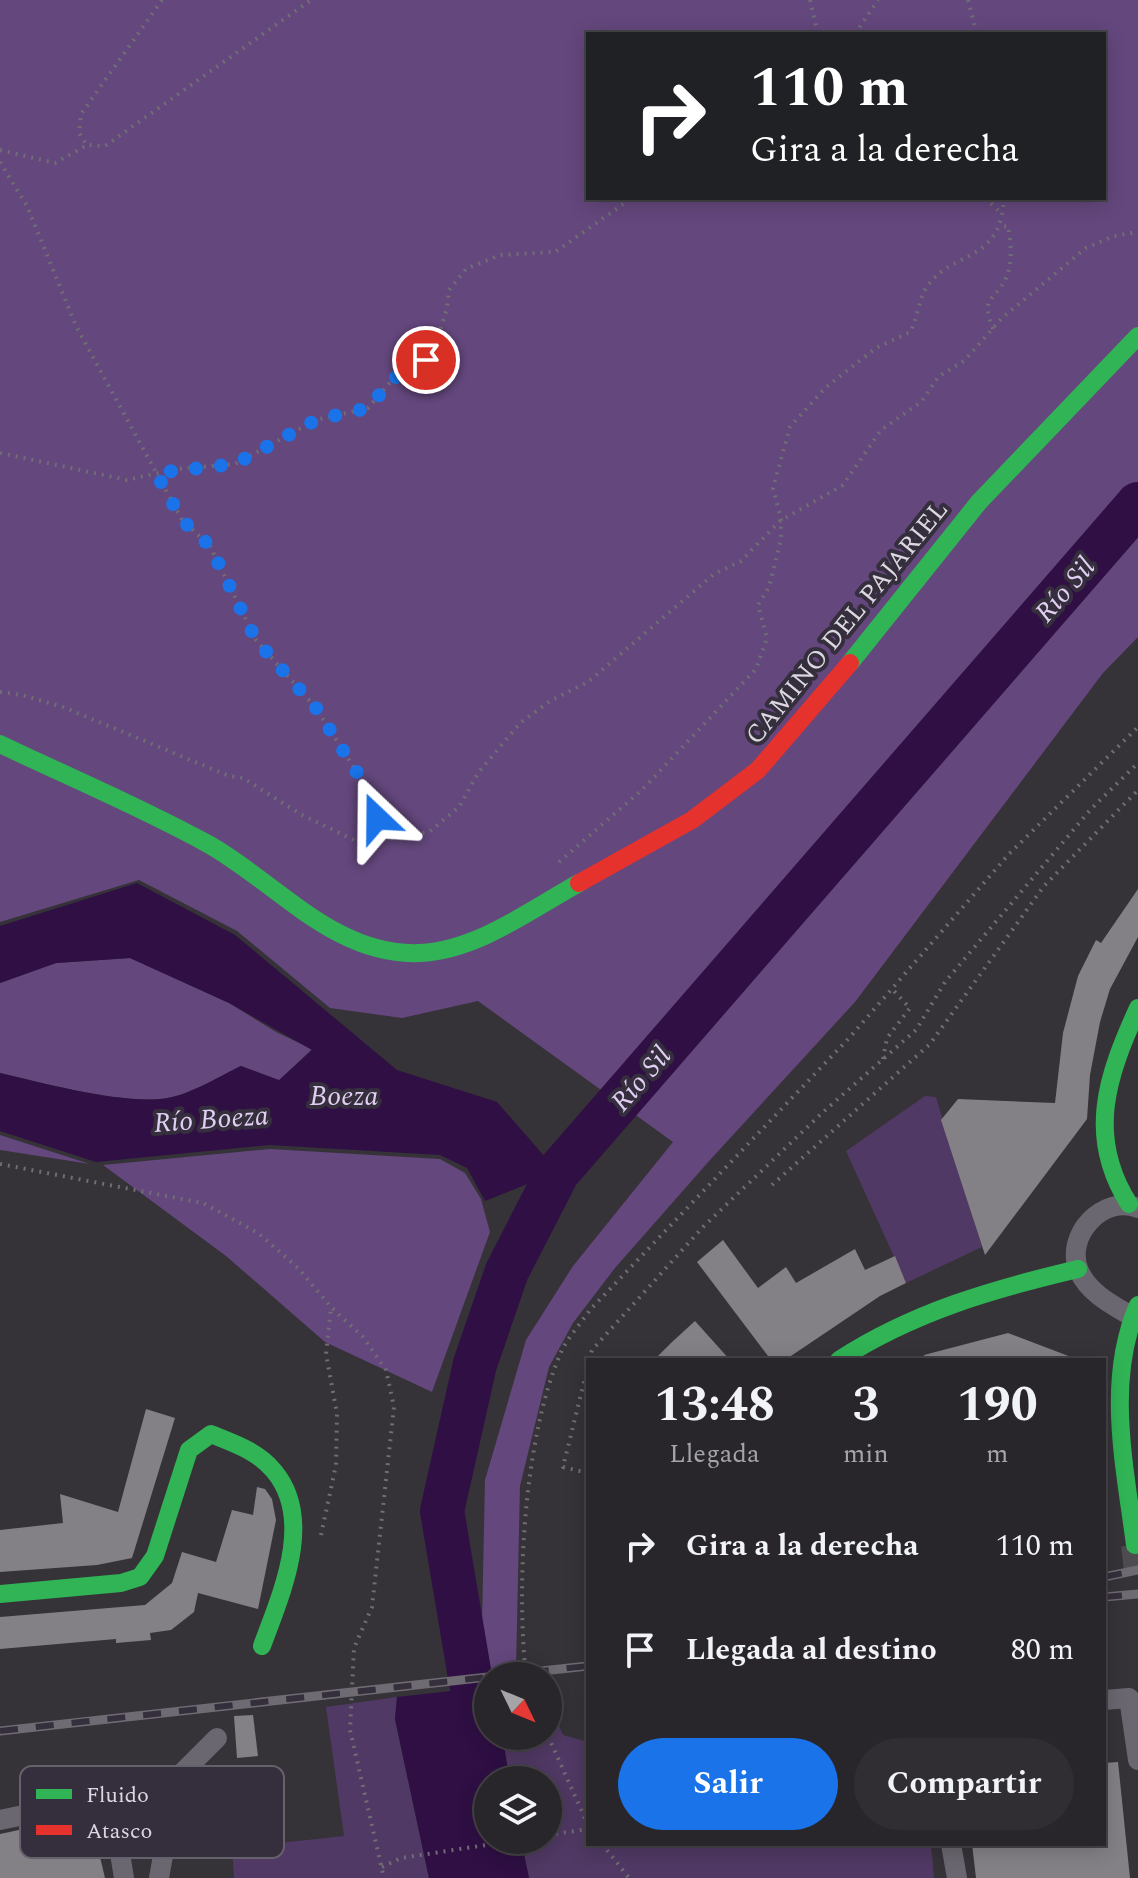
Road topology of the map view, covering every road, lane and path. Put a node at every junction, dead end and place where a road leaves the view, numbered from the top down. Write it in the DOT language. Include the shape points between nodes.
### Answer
graph roads {
  1 [pos="162,0"];
  2 [pos="311,0"];
  3 [pos="810,0"];
  4 [pos="878,0"];
  5 [pos="968,0"];
  6 [pos="818,32"];
  7 [pos="856,32"];
  8 [pos="976,32"];
  9 [pos="87,145"];
  10 [pos="0,150"];
  11 [pos="0,162"];
  12 [pos="629,200"];
  13 [pos="987,200"];
  14 [pos="1004,200"];
  15 [pos="1002,213"];
  16 [pos="1000,227"];
  17 [pos="1138,232"];
  18 [pos="993,329"];
  19 [pos="1138,336"];
  20 [pos="0,453"];
  21 [pos="156,473"];
  22 [pos="780,521"];
  23 [pos="0,692"];
  24 [pos="1138,727"];
  25 [pos="0,744"];
  26 [pos="1138,763"];
  27 [pos="1138,790"];
  28 [pos="386,840"];
  29 [pos="552,899"];
  30 [pos="891,988"];
  31 [pos="1138,1008"];
  32 [pos="883,1059"];
  33 [pos="0,1164"];
  34 [pos="772,1185"];
  35 [pos="1133,1206"];
  36 [pos="1078,1269"];
  37 [pos="331,1307"];
  38 [pos="1135,1311"];
  39 [pos="590,1358"];
  40 [pos="842,1358"];
  41 [pos="586,1374"];
  42 [pos="586,1473"];
  43 [pos="1135,1545"];
  44 [pos="316,1548"];
  45 [pos="0,1594"];
  46 [pos="262,1646"];
  47 [pos="524,1662"];
  48 [pos="1106,1700"];
  49 [pos="217,1738"];
  50 [pos="554,1750"];
  51 [pos="1138,1760"];
  52 [pos="189,1766"];
  53 [pos="20,1816"];
  54 [pos="0,1820"];
  55 [pos="586,1822"];
  56 [pos="586,1827"];
  57 [pos="562,1832"];
  58 [pos="604,1846"];
  59 [pos="951,1846"];
  60 [pos="474,1847"];
  61 [pos="121,1858"];
  62 [pos="163,1858"];
  63 [pos="382,1867"];
  64 [pos="124,1878"];
  65 [pos="159,1878"];
  66 [pos="384,1878"];
  67 [pos="629,1878"];
  68 [pos="957,1878"];
  1 -- 9 [label="path" via="81,114 79,133"];
  2 -- 9 [label="path" via="105,146"];
  3 -- 6 [label="path"];
  4 -- 7 [label="path"];
  5 -- 8 [label="path"];
  9 -- 10 [label="path" via="55,163"];
  11 -- 21 [label="path" via="27,206 76,326"];
  12 -- 21 [label="path" via="555,252 500,255 466,269 449,290 443,328 426,360 394,378 368,408 316,420 235,464"];
  13 -- 15 [label="path"];
  14 -- 15 [label="path"];
  15 -- 16 [label="path"];
  16 -- 18 [label="path" via="1008,226 1011,257 986,312"];
  16 -- 22 [label="path" via="974,255 929,284 910,332 876,348 825,388 790,427 773,488"];
  17 -- 18 [label="path" via="1086,248"];
  18 -- 22 [label="path" via="964,361 939,376 921,402 881,430 843,485"];
  19 -- 29 [label="street, CAMINO DEL PAJARIEL" via="979,502 758,770 692,820"];
  20 -- 21 [label="path" via="127,480"];
  21 -- 28 [label="path" via="182,520 210,546 256,640 316,708 358,774"];
  22 -- 28 [label="path" via="741,561 714,574 588,682 520,723 441,824 422,834"];
  22 -- 29 [label="path" via="769,587 758,605 767,638 756,669 643,789 550,870"];
  23 -- 28 [label="path" via="63,707 243,778 341,837 367,843"];
  24 -- 30 [label="path" via="1009,854"];
  25 -- 29 [label="street, CAMINO DEL PAJARIEL" via="209,845 342,936 380,950 420,953 469,944"];
  26 -- 32 [label="path" via="1091,809 945,982 916,1030"];
  27 -- 34 [label="path" via="1044,886 930,1044"];
  30 -- 32 [label="path" via="910,1008 887,1038"];
  30 -- 47 [label="path" via="590,1310 563,1348 535,1448 521,1633"];
  31 -- 35 [label="street" via="1115,1057 1105,1126 1110,1171"];
  32 -- 39 [label="path" via="703,1227"];
  33 -- 37 [label="path" via="203,1203 258,1233"];
  35 -- 36 [label="street" via="1111,1207 1094,1216 1079,1234"];
  36 -- 38 [label="street" via="1088,1286"];
  36 -- 40 [label="street" via="925,1312"];
  37 -- 44 [label="path" via="326,1354 337,1414 336,1465"];
  37 -- 63 [label="path" via="363,1337 386,1370 394,1407 372,1607 354,1648 350,1730"];
  38 -- 43 [label="street" via="1122,1350 1121,1381"];
  41 -- 42 [label="path" via="563,1467"];
  45 -- 46 [label="street" via="140,1577 155,1556 189,1450 211,1434 254,1453 289,1489 294,1541"];
  48 -- 51 [label="street" via="1129,1698"];
  49 -- 52 [label="street"];
  50 -- 55 [label="path"];
  53 -- 54 [label="street"];
  56 -- 57 [label="path"];
  58 -- 67 [label="path"];
  59 -- 68 [label="street"];
  60 -- 63 [label="path" via="401,1858"];
  61 -- 64 [label="street"];
  62 -- 65 [label="street"];
  63 -- 66 [label="path"];
}
